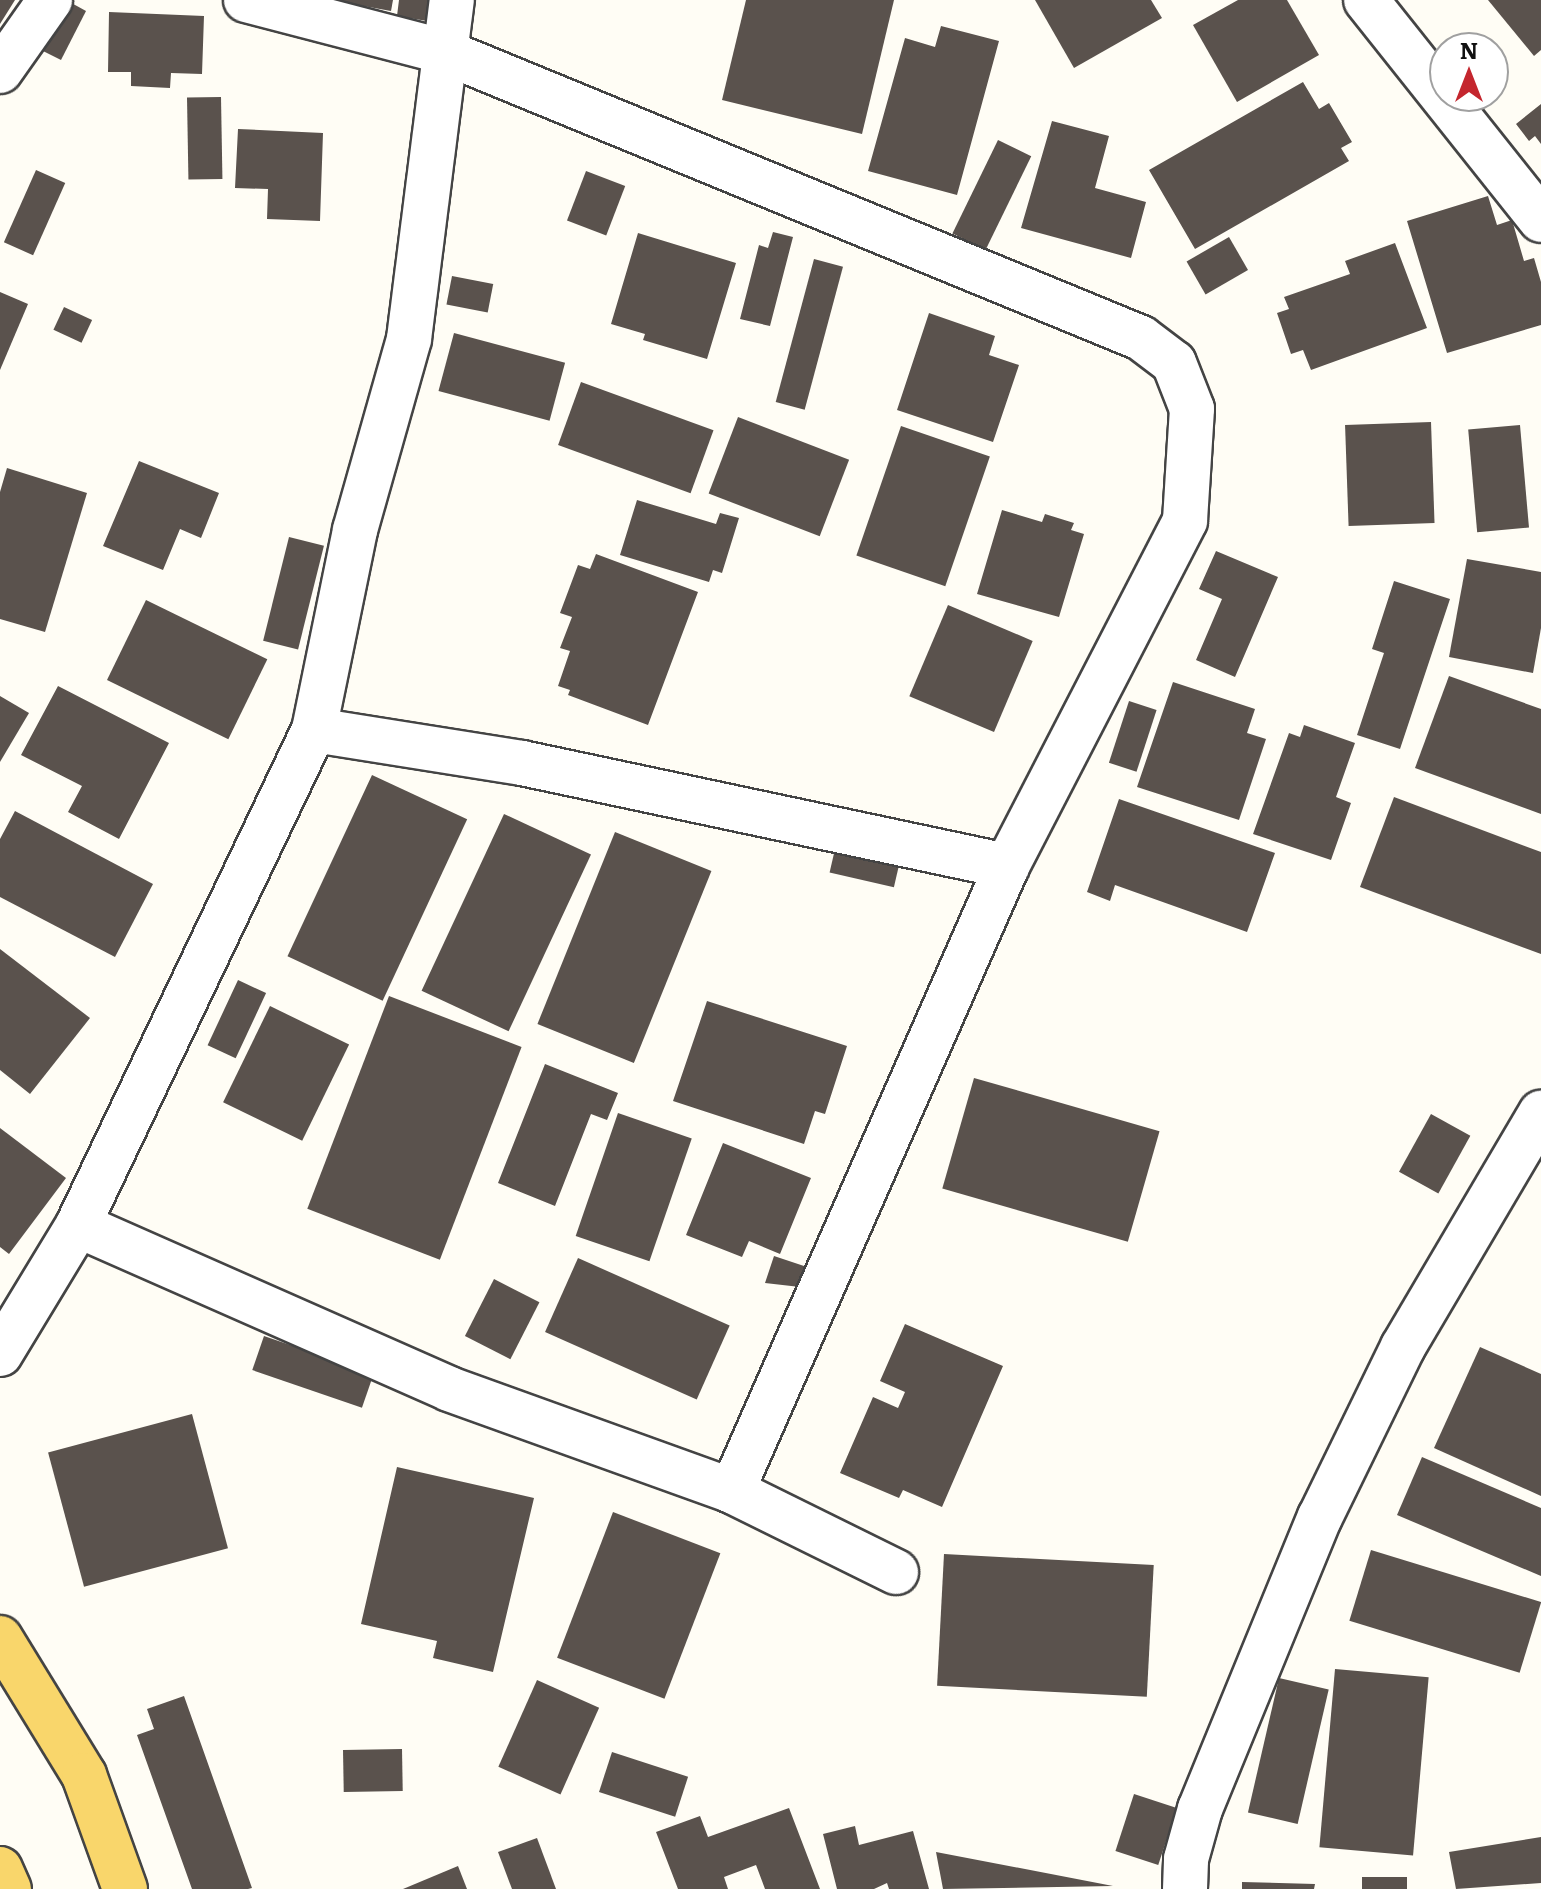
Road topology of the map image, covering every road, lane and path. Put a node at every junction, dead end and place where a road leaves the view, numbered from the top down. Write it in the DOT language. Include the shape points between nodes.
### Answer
graph roads {
  1 [pos="50,0"];
  2 [pos="246,0"];
  3 [pos="452,0"];
  4 [pos="1366,0"];
  5 [pos="445,52"];
  6 [pos="0,71"];
  7 [pos="1541,220"];
  8 [pos="314,730"];
  9 [pos="1007,866"];
  10 [pos="1541,1113"];
  11 [pos="78,1225"];
  12 [pos="0,1354"];
  13 [pos="732,1491"];
  14 [pos="896,1572"];
  15 [pos="0,1638"];
  16 [pos="0,1869"];
  17 [pos="9,1889"];
  18 [pos="125,1889"];
  19 [pos="1185,1889"];
  1 -- 6 [label="street"];
  2 -- 5 [label="street"];
  3 -- 5 [label="street"];
  4 -- 7 [label="street"];
  5 -- 8 [label="street" via="409,339 355,530"];
  5 -- 9 [label="street" via="1141,338 1174,363 1192,409 1185,521"];
  8 -- 9 [label="street" via="522,763"];
  8 -- 11 [label="street"];
  9 -- 13 [label="street"];
  10 -- 19 [label="street" via="1403,1347 1320,1517 1200,1809 1186,1859"];
  11 -- 12 [label="street"];
  11 -- 13 [label="street" via="449,1389"];
  13 -- 14 [label="street"];
  15 -- 18 [label="main road" via="84,1775"];
  16 -- 17 [label="main road"];
}
